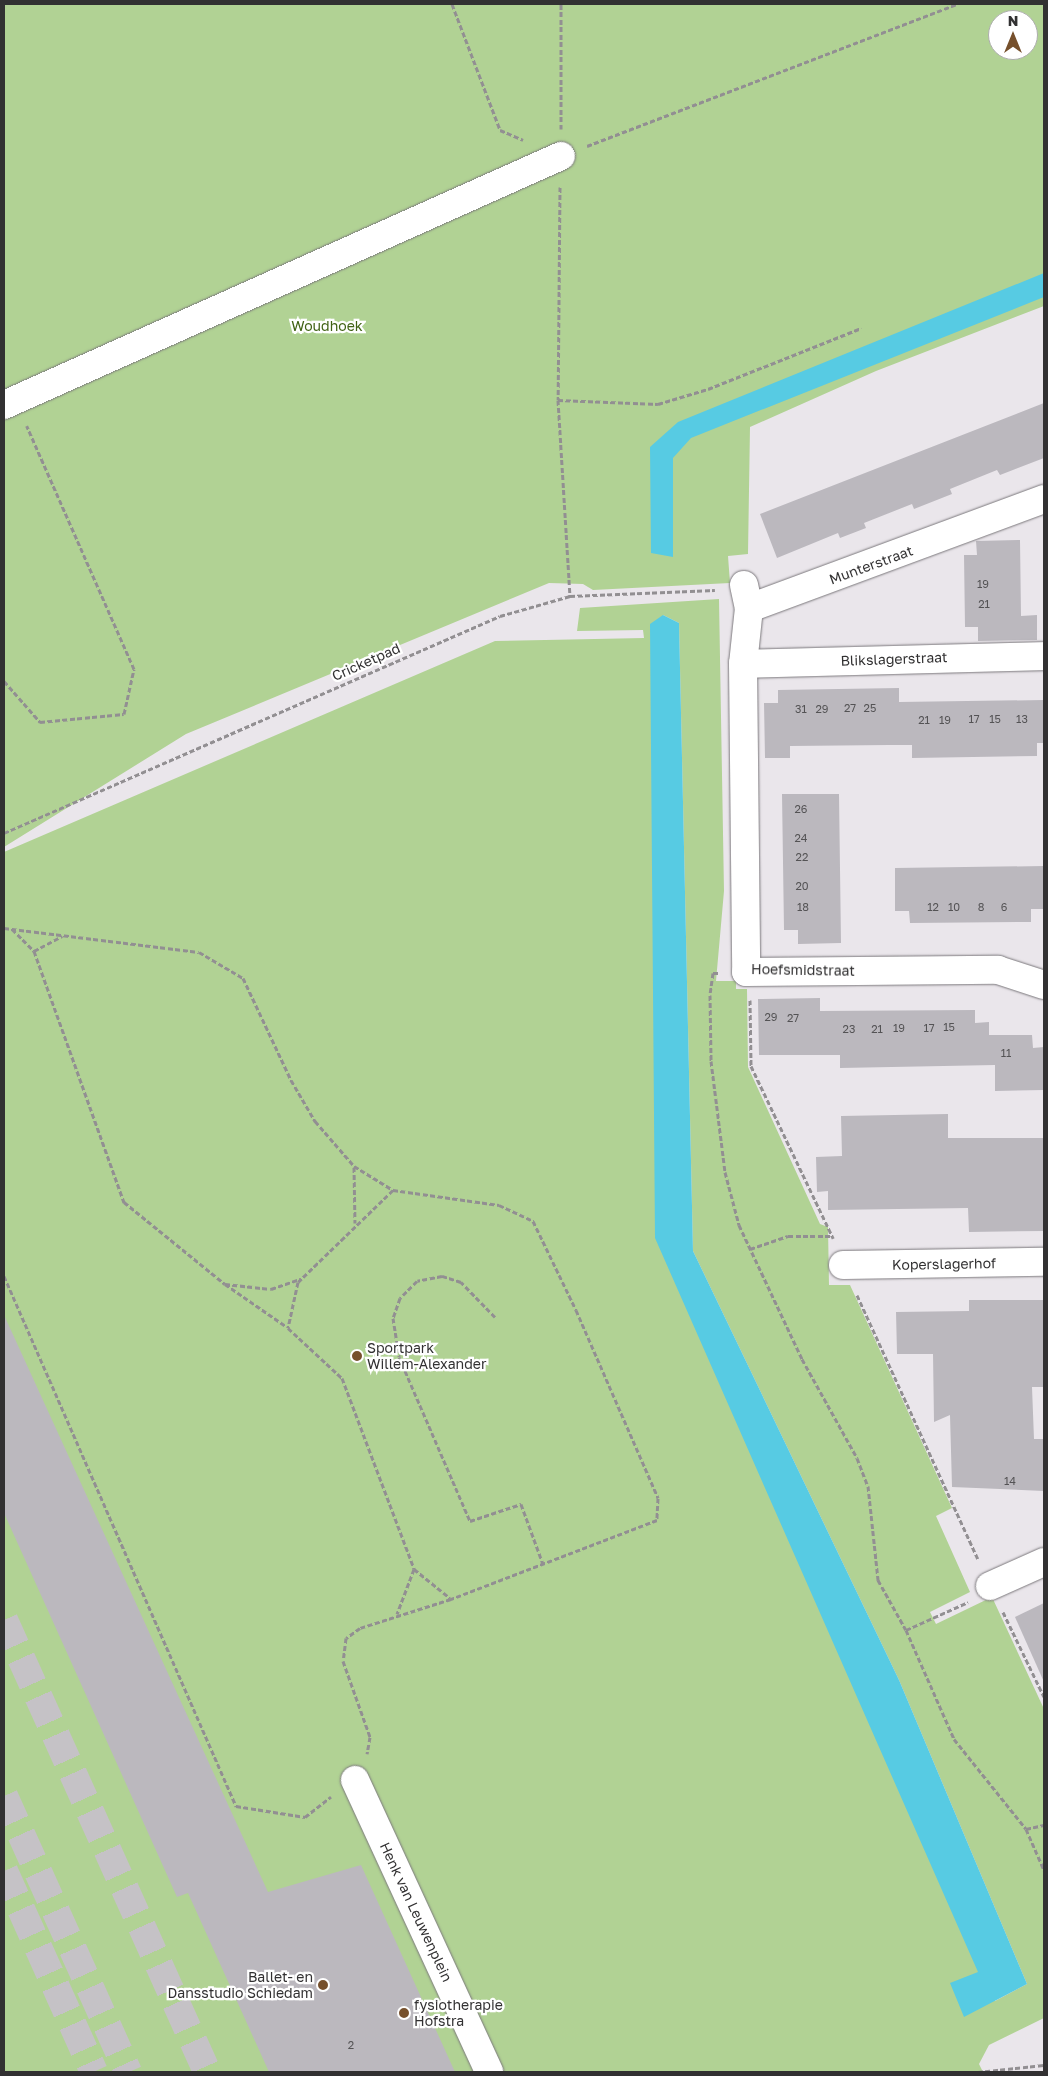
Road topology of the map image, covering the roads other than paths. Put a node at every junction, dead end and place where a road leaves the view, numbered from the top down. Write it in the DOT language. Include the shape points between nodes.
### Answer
graph roads {
  1 [pos="561,156"];
  2 [pos="9,402"];
  3 [pos="1044,500"];
  4 [pos="1044,656"];
  5 [pos="743,664"];
  6 [pos="1044,985"];
  7 [pos="1044,1262"];
  8 [pos="843,1265"];
  9 [pos="1044,1562"];
  10 [pos="990,1586"];
  11 [pos="355,1780"];
  12 [pos="489,2072"];
  1 -- 2 [label="street"];
  3 -- 5 [label="street, Munterstraat" via="747,597"];
  4 -- 5 [label="street, Blikslagerstraat"];
  5 -- 6 [label="street, Hoefsmidstraat" via="746,972 998,970"];
  7 -- 8 [label="street, Koperslagerhof"];
  9 -- 10 [label="street"];
  11 -- 12 [label="street, Henk van Leuwenplein"];
}
